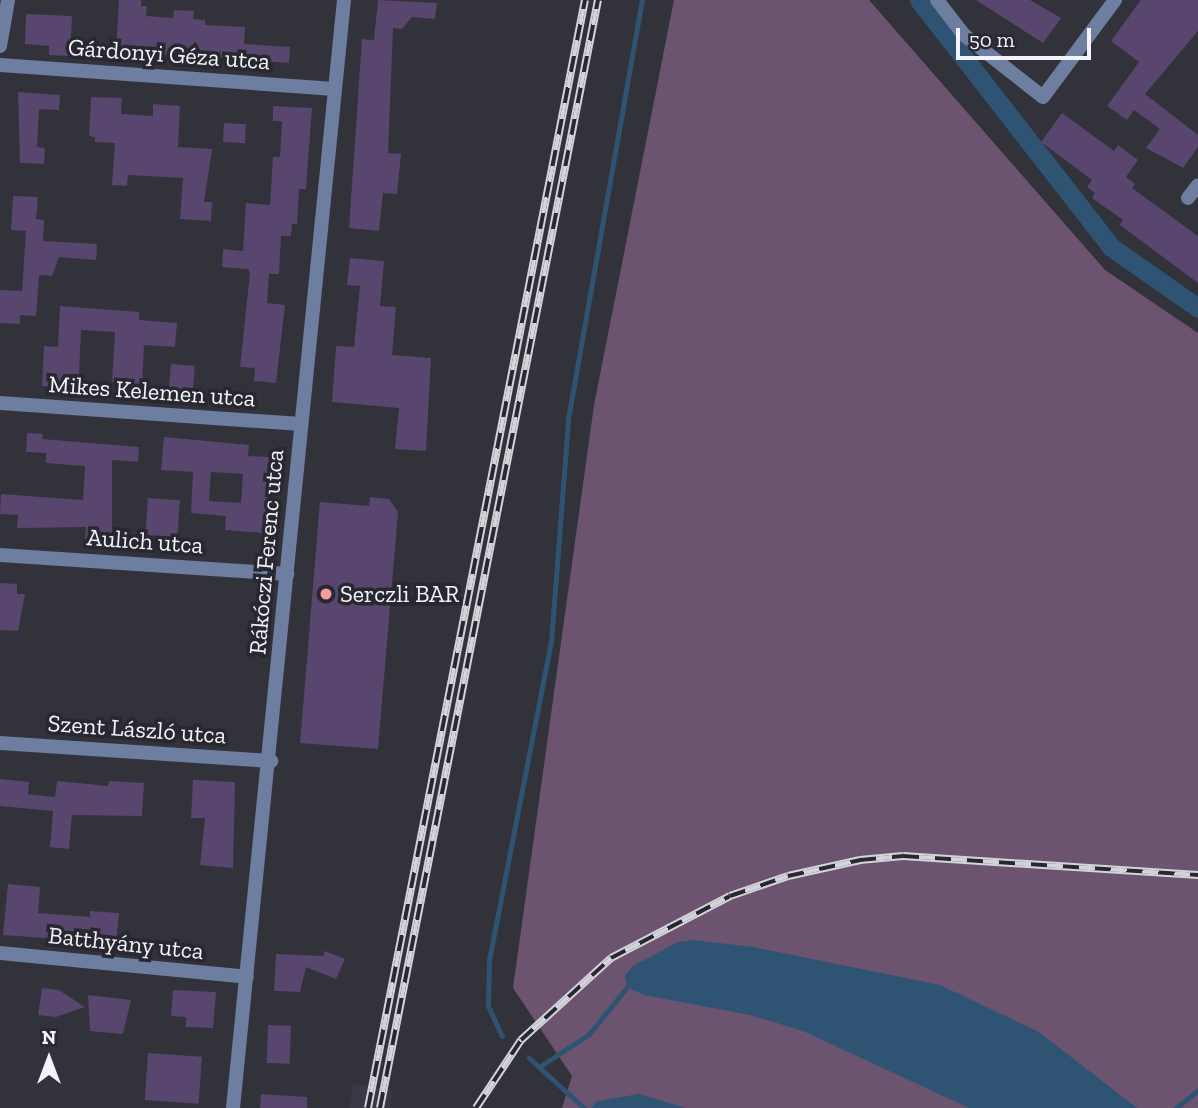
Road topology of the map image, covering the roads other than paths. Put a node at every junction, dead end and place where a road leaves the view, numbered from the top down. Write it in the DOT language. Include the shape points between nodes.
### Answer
graph roads {
  1 [pos="8,0"];
  2 [pos="344,0"];
  3 [pos="937,0"];
  4 [pos="1115,0"];
  5 [pos="0,46"];
  6 [pos="0,65"];
  7 [pos="334,89"];
  8 [pos="1198,185"];
  9 [pos="1188,198"];
  10 [pos="0,403"];
  11 [pos="301,424"];
  12 [pos="0,555"];
  13 [pos="287,574"];
  14 [pos="0,743"];
  15 [pos="271,761"];
  16 [pos="0,953"];
  17 [pos="247,977"];
  18 [pos="233,1108"];
  1 -- 5 [label="street"];
  2 -- 7 [label="street, Rákóczi Ferenc utca"];
  3 -- 4 [label="street" via="964,36 1043,97"];
  6 -- 7 [label="street, Gárdonyi Géza utca"];
  7 -- 11 [label="street, Rákóczi Ferenc utca"];
  8 -- 9 [label="street"];
  10 -- 11 [label="street, Mikes Kelemen utca"];
  11 -- 13 [label="street, Rákóczi Ferenc utca"];
  12 -- 13 [label="street, Aulich utca"];
  13 -- 15 [label="street, Rákóczi Ferenc utca"];
  14 -- 15 [label="street, Szent László utca"];
  15 -- 17 [label="street, Rákóczi Ferenc utca"];
  16 -- 17 [label="street, Batthyány utca"];
  17 -- 18 [label="street, Rákóczi Ferenc utca"];
}
